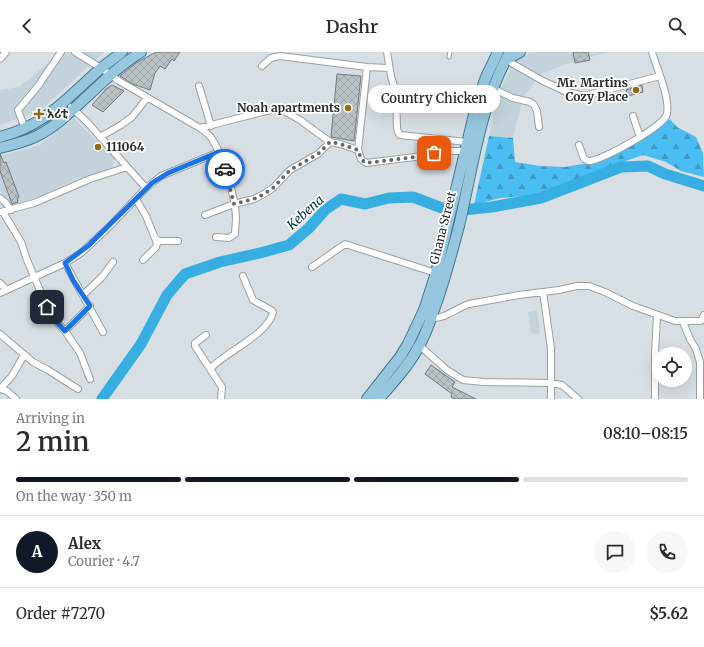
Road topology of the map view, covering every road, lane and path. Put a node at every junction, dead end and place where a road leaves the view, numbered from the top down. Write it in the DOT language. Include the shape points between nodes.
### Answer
graph roads {
  1 [pos="6,52"];
  2 [pos="61,52"];
  3 [pos="75,52"];
  4 [pos="122,52"];
  5 [pos="140,52"];
  6 [pos="388,52"];
  7 [pos="450,52"];
  8 [pos="491,52"];
  9 [pos="498,52"];
  10 [pos="520,52"];
  11 [pos="652,52"];
  12 [pos="508,56"];
  13 [pos="449,57"];
  14 [pos="0,59"];
  15 [pos="492,64"];
  16 [pos="262,66"];
  17 [pos="367,67"];
  18 [pos="101,68"];
  19 [pos="390,68"];
  20 [pos="111,75"];
  21 [pos="660,76"];
  22 [pos="199,86"];
  23 [pos="494,88"];
  24 [pos="147,98"];
  25 [pos="65,102"];
  26 [pos="74,110"];
  27 [pos="633,116"];
  28 [pos="212,126"];
  29 [pos="539,127"];
  30 [pos="200,128"];
  31 [pos="25,129"];
  32 [pos="0,137"];
  33 [pos="100,137"];
  34 [pos="640,137"];
  35 [pos="330,142"];
  36 [pos="578,145"];
  37 [pos="466,146"];
  38 [pos="0,148"];
  39 [pos="358,150"];
  40 [pos="219,152"];
  41 [pos="127,167"];
  42 [pos="146,188"];
  43 [pos="461,189"];
  44 [pos="0,198"];
  45 [pos="136,199"];
  46 [pos="234,204"];
  47 [pos="11,210"];
  48 [pos="1,212"];
  49 [pos="205,215"];
  50 [pos="216,237"];
  51 [pos="156,239"];
  52 [pos="178,241"];
  53 [pos="447,249"];
  54 [pos="143,260"];
  55 [pos="113,262"];
  56 [pos="65,263"];
  57 [pos="312,267"];
  58 [pos="436,273"];
  59 [pos="243,276"];
  60 [pos="35,277"];
  61 [pos="0,283"];
  62 [pos="7,290"];
  63 [pos="543,292"];
  64 [pos="0,294"];
  65 [pos="83,295"];
  66 [pos="90,306"];
  67 [pos="657,315"];
  68 [pos="704,316"];
  69 [pos="431,318"];
  70 [pos="683,322"];
  71 [pos="65,331"];
  72 [pos="103,332"];
  73 [pos="0,335"];
  74 [pos="206,335"];
  75 [pos="420,346"];
  76 [pos="24,355"];
  77 [pos="210,369"];
  78 [pos="90,379"];
  79 [pos="550,383"];
  80 [pos="0,389"];
  81 [pos="78,389"];
  82 [pos="16,399"];
  83 [pos="221,399"];
  84 [pos="367,399"];
  85 [pos="379,399"];
  86 [pos="551,399"];
  87 [pos="578,399"];
  88 [pos="655,399"];
  89 [pos="700,399"];
  1 -- 14 [label="street"];
  2 -- 31 [label="street" via="18,110"];
  3 -- 18 [label="street"];
  4 -- 18 [label="main road"];
  5 -- 20 [label="main road"];
  6 -- 19 [label="street"];
  7 -- 13 [label="lane"];
  8 -- 15 [label="main road"];
  9 -- 15 [label="main road, Ghana Street"];
  10 -- 12 [label="main road"];
  11 -- 21 [label="street"];
  12 -- 21 [label="street" via="543,81 567,92 584,96"];
  12 -- 23 [label="main road, Ghana Street"];
  15 -- 37 [label="main road, Ghana Street" via="476,106"];
  16 -- 17 [label="street" via="271,58 280,56"];
  17 -- 19 [label="street"];
  17 -- 39 [label="street"];
  18 -- 20 [label="street"];
  18 -- 25 [label="main road"];
  19 -- 37 [label="street" via="396,93 397,128 400,135"];
  20 -- 24 [label="street"];
  20 -- 26 [label="main road"];
  21 -- 34 [label="street" via="667,114 665,120"];
  22 -- 28 [label="street"];
  23 -- 29 [label="street" via="534,105"];
  23 -- 43 [label="main road, Ghana Street"];
  24 -- 30 [label="street"];
  24 -- 33 [label="street" via="132,117"];
  25 -- 26 [label="street"];
  25 -- 31 [label="main road" via="46,118"];
  26 -- 33 [label="street"];
  26 -- 38 [label="main road" via="37,136"];
  27 -- 34 [label="street"];
  28 -- 30 [label="street"];
  28 -- 35 [label="street" via="262,112 282,110"];
  30 -- 40 [label="street" via="211,137"];
  31 -- 32 [label="main road"];
  33 -- 41 [label="street"];
  34 -- 36 [label="street" via="591,161 584,159"];
  35 -- 39 [label="street"];
  35 -- 46 [label="street" via="318,154 290,170 264,194"];
  37 -- 39 [label="street" via="423,156 366,163 361,159"];
  37 -- 43 [label="main road, Ghana Street"];
  40 -- 42 [label="street" via="168,173"];
  40 -- 46 [label="street"];
  41 -- 42 [label="street"];
  41 -- 47 [label="street" via="90,178 34,203"];
  42 -- 45 [label="street"];
  43 -- 53 [label="main road, Ghana Street" via="447,226"];
  43 -- 53 [label="main road, Ghana Street" via="459,226"];
  44 -- 47 [label="street"];
  45 -- 51 [label="street"];
  45 -- 56 [label="street" via="88,246"];
  46 -- 49 [label="street"];
  46 -- 50 [label="street" via="235,234 230,238"];
  47 -- 48 [label="street"];
  48 -- 60 [label="street" via="21,242"];
  51 -- 52 [label="street"];
  51 -- 54 [label="street" via="156,247"];
  53 -- 58 [label="main road, Ghana Street"];
  53 -- 69 [label="main road, Ghana Street" via="441,290"];
  55 -- 65 [label="street"];
  56 -- 60 [label="street"];
  56 -- 65 [label="street"];
  57 -- 58 [label="street" via="345,244"];
  58 -- 84 [label="main road, Ghana Street" via="424,310 408,344 390,372"];
  59 -- 77 [label="street" via="253,300 271,310 272,315 258,332"];
  60 -- 62 [label="street"];
  60 -- 71 [label="street" via="51,316"];
  61 -- 62 [label="street"];
  62 -- 64 [label="street"];
  63 -- 67 [label="street" via="589,286"];
  63 -- 69 [label="street" via="470,304 442,318"];
  63 -- 79 [label="street" via="551,348"];
  65 -- 66 [label="street"];
  66 -- 71 [label="street"];
  66 -- 72 [label="street"];
  67 -- 70 [label="street"];
  67 -- 88 [label="street"];
  68 -- 70 [label="street" via="701,321"];
  69 -- 75 [label="main road, Ghana Street"];
  70 -- 89 [label="street" via="700,362"];
  71 -- 78 [label="street" via="80,353"];
  73 -- 76 [label="street"];
  74 -- 77 [label="street" via="195,343 195,346"];
  75 -- 79 [label="street" via="447,370 463,380"];
  75 -- 85 [label="main road, Ghana Street"];
  76 -- 80 [label="street" via="12,376"];
  76 -- 81 [label="street"];
  77 -- 83 [label="street" via="222,387"];
  79 -- 86 [label="street"];
  79 -- 87 [label="street" via="562,385"];
  80 -- 82 [label="street" via="7,391"];
}
